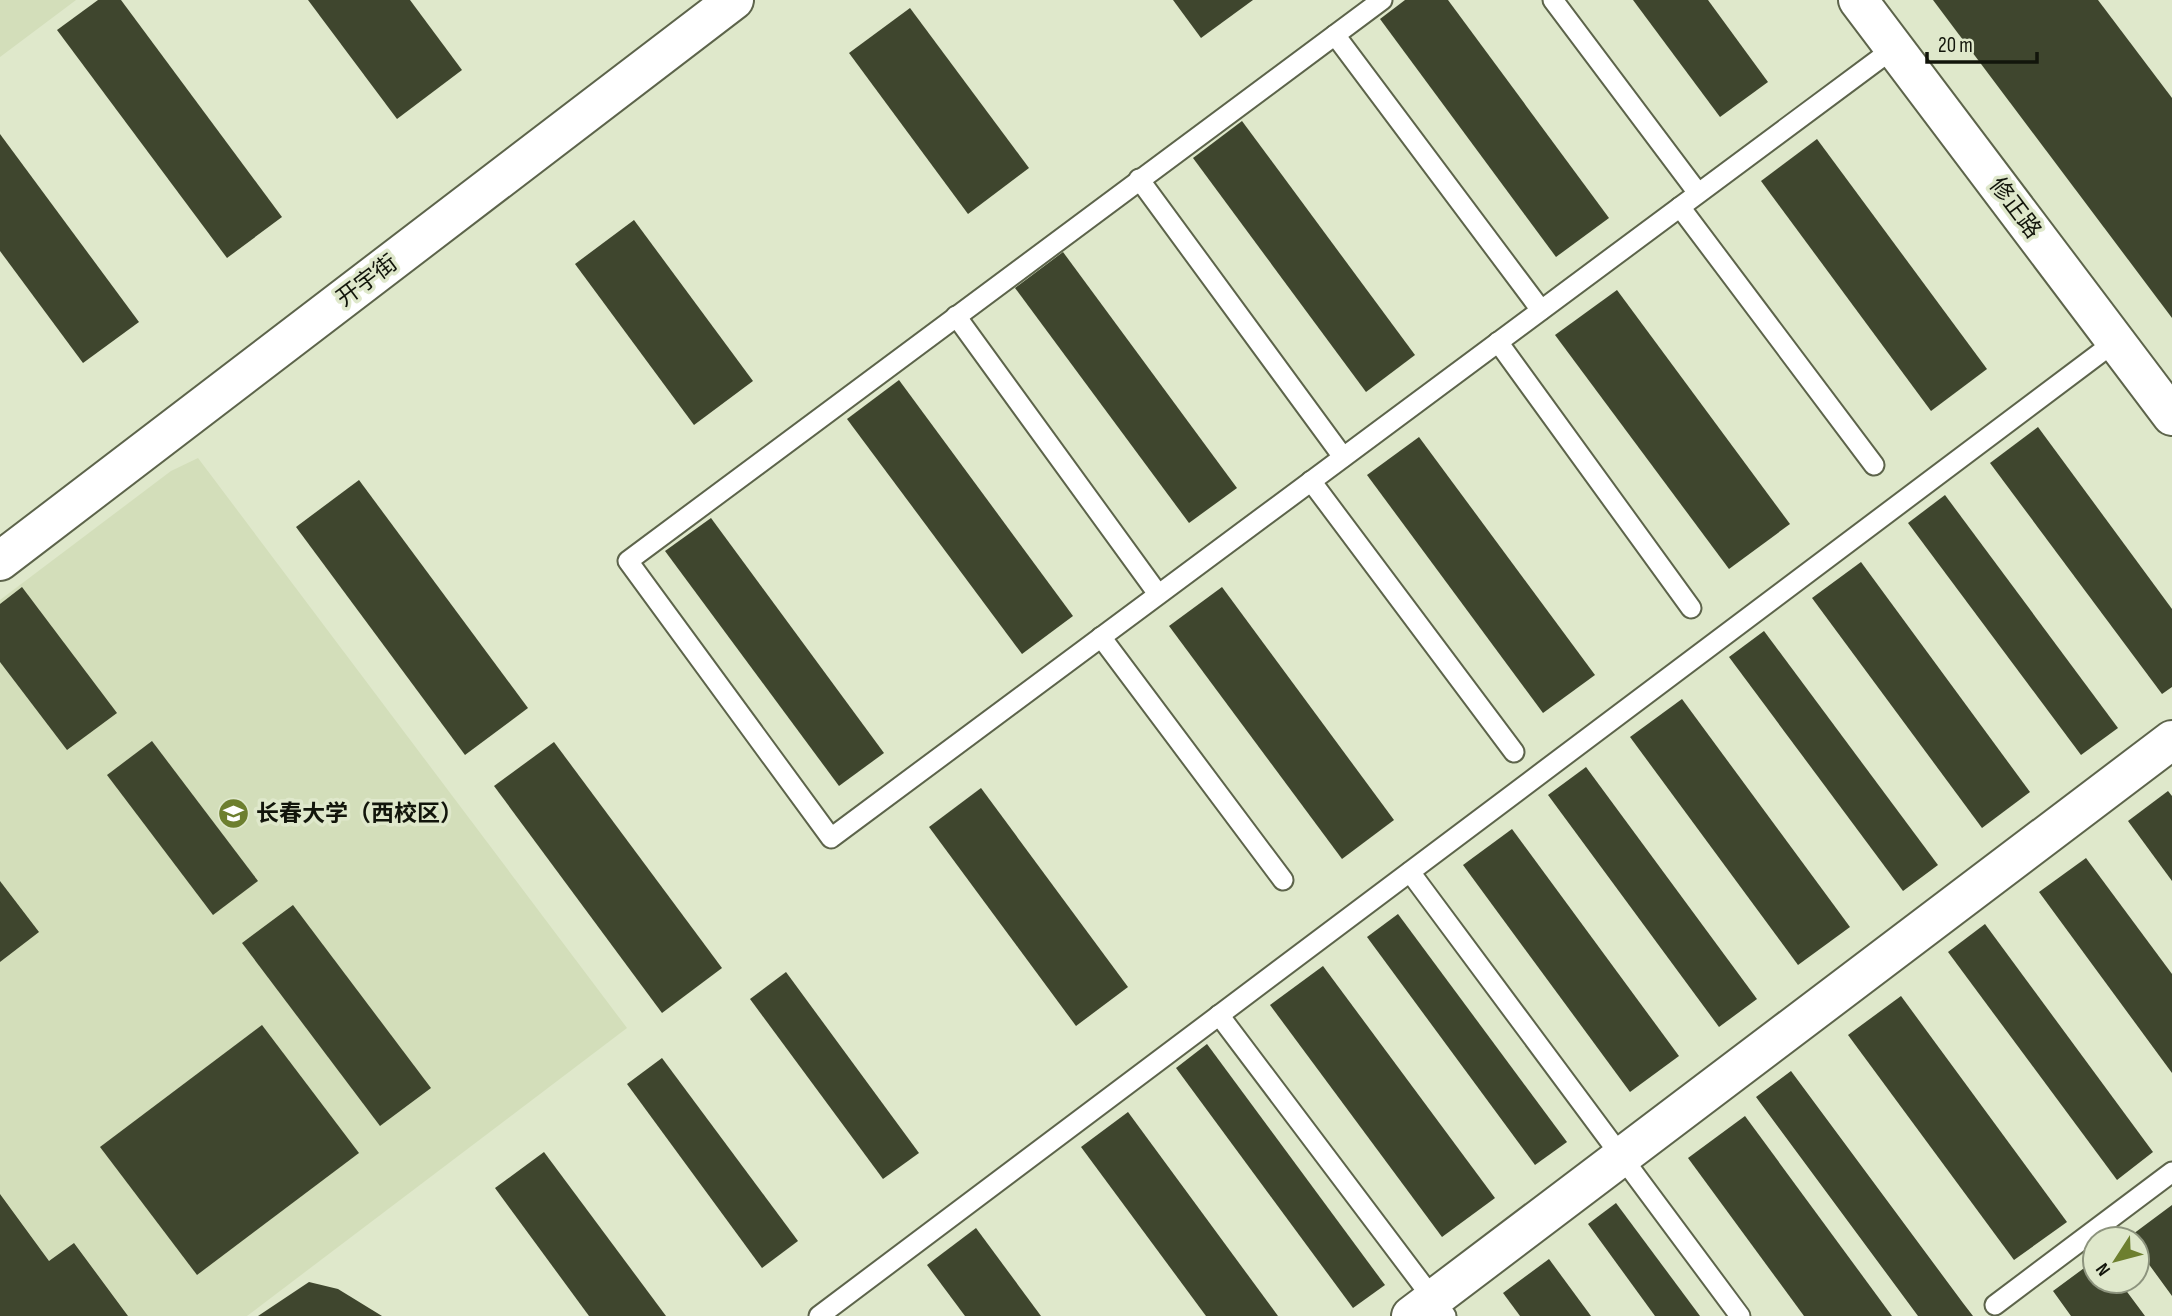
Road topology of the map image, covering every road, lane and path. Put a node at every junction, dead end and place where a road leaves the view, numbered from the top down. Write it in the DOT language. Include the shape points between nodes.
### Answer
graph roads {
  1 [pos="734,0"];
  2 [pos="1382,0"];
  3 [pos="1553,0"];
  4 [pos="1858,0"];
  5 [pos="1335,35"];
  6 [pos="1894,48"];
  7 [pos="1139,179"];
  8 [pos="1698,193"];
  9 [pos="1680,207"];
  10 [pos="1541,310"];
  11 [pos="956,316"];
  12 [pos="2116,341"];
  13 [pos="1498,342"];
  14 [pos="2172,416"];
  15 [pos="1343,457"];
  16 [pos="1874,465"];
  17 [pos="1311,481"];
  18 [pos="0,561"];
  19 [pos="1158,594"];
  20 [pos="1691,608"];
  21 [pos="1101,637"];
  22 [pos="2172,740"];
  23 [pos="1514,752"];
  24 [pos="1410,872"];
  25 [pos="1283,880"];
  26 [pos="1219,1015"];
  27 [pos="1621,1157"];
  28 [pos="2172,1172"];
  29 [pos="1995,1305"];
  30 [pos="1430,1310"];
  31 [pos="818,1316"];
  32 [pos="1740,1316"];
  1 -- 18 [label="street, 开宇街"];
  2 -- 5 [label="lane"];
  3 -- 8 [label="lane"];
  4 -- 6 [label="street, 修正路"];
  5 -- 7 [label="lane"];
  5 -- 10 [label="lane"];
  6 -- 8 [label="lane"];
  6 -- 12 [label="street, 修正路"];
  7 -- 11 [label="lane"];
  7 -- 15 [label="lane"];
  8 -- 9 [label="lane"];
  9 -- 10 [label="lane"];
  9 -- 16 [label="lane"];
  10 -- 13 [label="lane"];
  11 -- 19 [label="lane"];
  11 -- 21 [label="lane" via="628,561 831,838"];
  12 -- 14 [label="street, 修正路"];
  12 -- 24 [label="lane"];
  13 -- 15 [label="lane"];
  13 -- 20 [label="lane"];
  15 -- 17 [label="lane"];
  17 -- 19 [label="lane"];
  17 -- 23 [label="lane"];
  19 -- 21 [label="lane"];
  21 -- 25 [label="lane"];
  22 -- 27 [label="street"];
  24 -- 26 [label="lane"];
  24 -- 27 [label="lane"];
  26 -- 30 [label="lane"];
  26 -- 31 [label="lane"];
  27 -- 30 [label="street"];
  27 -- 32 [label="lane"];
  28 -- 29 [label="lane"];
}
